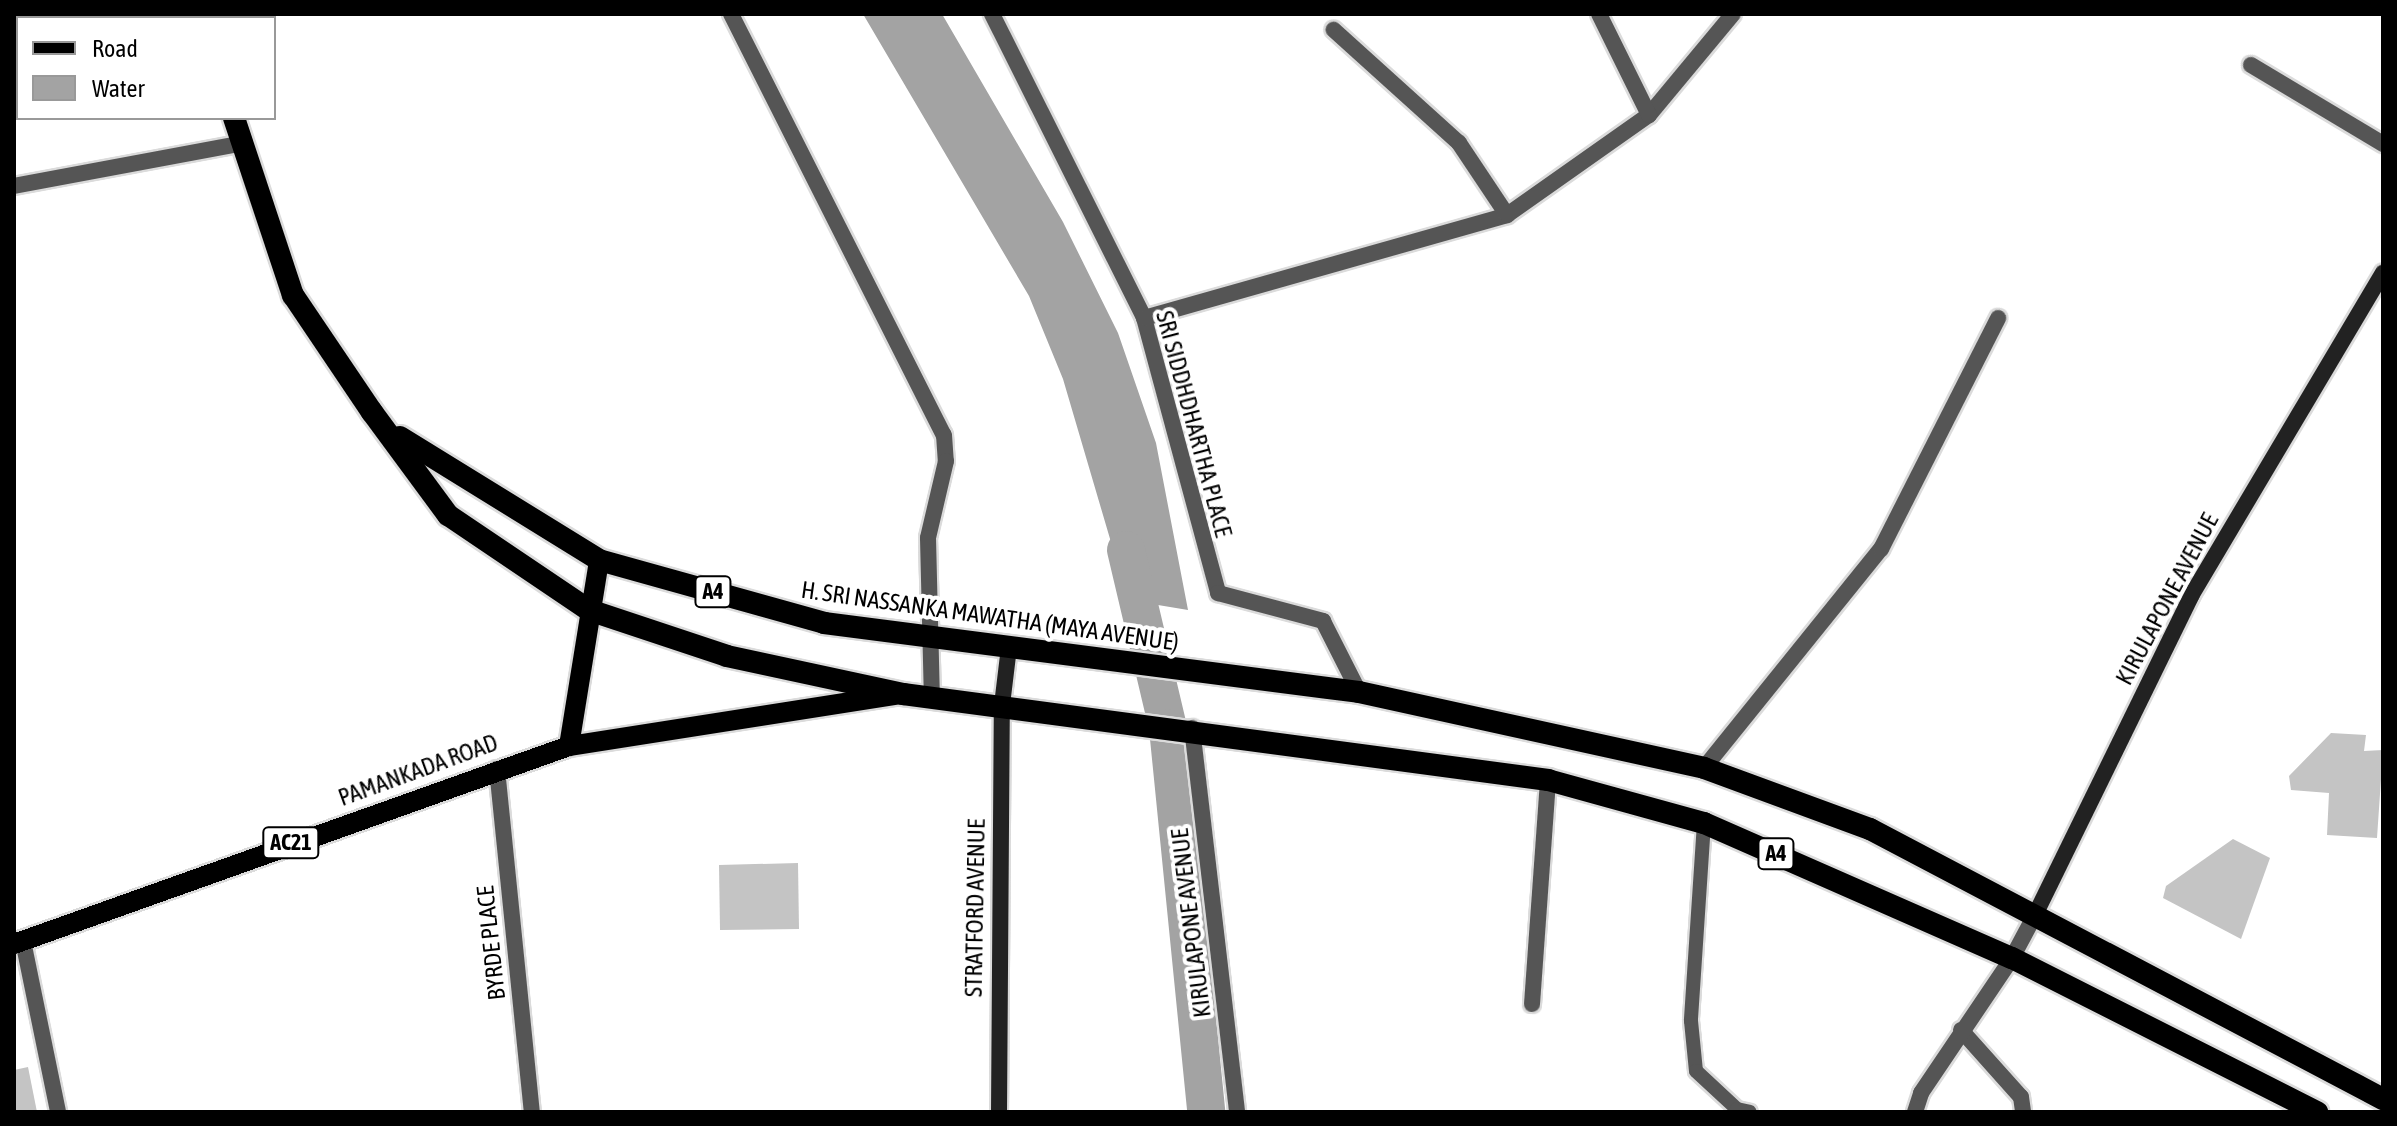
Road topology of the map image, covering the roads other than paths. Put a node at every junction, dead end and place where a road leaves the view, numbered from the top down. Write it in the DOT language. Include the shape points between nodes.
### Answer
graph roads {
  1 [pos="731,14"];
  2 [pos="992,14"];
  3 [pos="1599,14"];
  4 [pos="1733,14"];
  5 [pos="1334,30"];
  6 [pos="2251,65"];
  7 [pos="1649,115"];
  8 [pos="234,120"];
  9 [pos="238,144"];
  10 [pos="2383,144"];
  11 [pos="14,186"];
  12 [pos="1507,215"];
  13 [pos="2383,273"];
  14 [pos="1144,318"];
  15 [pos="1998,318"];
  16 [pos="396,435"];
  17 [pos="599,560"];
  18 [pos="589,610"];
  19 [pos="933,637"];
  20 [pos="1009,647"];
  21 [pos="1359,692"];
  22 [pos="903,694"];
  23 [pos="932,697"];
  24 [pos="1002,705"];
  25 [pos="1192,728"];
  26 [pos="569,746"];
  27 [pos="1704,768"];
  28 [pos="497,769"];
  29 [pos="1548,780"];
  30 [pos="1704,823"];
  31 [pos="2036,913"];
  32 [pos="18,942"];
  33 [pos="2012,958"];
  34 [pos="1532,1004"];
  35 [pos="1961,1030"];
  36 [pos="2383,1099"];
  37 [pos="58,1112"];
  38 [pos="532,1112"];
  39 [pos="999,1112"];
  40 [pos="1237,1112"];
  41 [pos="1750,1112"];
  42 [pos="1915,1112"];
  43 [pos="2023,1112"];
  44 [pos="2317,1112"];
  1 -- 19 [label="street" via="944,435 946,461 928,538"];
  2 -- 14 [label="street, SRI SIDDHDHARTHA PLACE"];
  3 -- 7 [label="street"];
  4 -- 7 [label="street"];
  5 -- 12 [label="street" via="1459,143"];
  6 -- 10 [label="street"];
  7 -- 12 [label="street"];
  8 -- 9 [label="highway, H. SRI NASSANKA MAWATHA (MAYA AVENUE) / A4"];
  9 -- 11 [label="street"];
  9 -- 16 [label="highway, H. SRI NASSANKA MAWATHA (MAYA AVENUE) / A4" via="293,295"];
  12 -- 14 [label="street"];
  13 -- 31 [label="main road, KIRULAPONE AVENUE" via="2191,596"];
  14 -- 21 [label="street, SRI SIDDHDHARTHA PLACE" via="1218,593 1323,621"];
  15 -- 27 [label="street" via="1881,549"];
  16 -- 17 [label="highway, H. SRI NASSANKA MAWATHA (MAYA AVENUE) / A4" via="499,491"];
  16 -- 18 [label="highway, H. SRI NASSANKA MAWATHA (MAYA AVENUE) / A4" via="448,515"];
  17 -- 18 [label="main road"];
  17 -- 19 [label="highway, H. SRI NASSANKA MAWATHA (MAYA AVENUE) / A4" via="824,623"];
  18 -- 22 [label="highway, H. SRI NASSANKA MAWATHA (MAYA AVENUE) / A4" via="727,656"];
  18 -- 26 [label="main road"];
  19 -- 20 [label="highway, H. SRI NASSANKA MAWATHA (MAYA AVENUE) / A4"];
  19 -- 23 [label="street"];
  20 -- 21 [label="highway, H. SRI NASSANKA MAWATHA (MAYA AVENUE) / A4"];
  20 -- 24 [label="main road, STRATFORD AVENUE"];
  21 -- 27 [label="highway, A4"];
  22 -- 23 [label="highway, H. SRI NASSANKA MAWATHA (MAYA AVENUE) / A4"];
  22 -- 26 [label="main road, PAMANKADA ROAD / AC21"];
  23 -- 24 [label="highway, H. SRI NASSANKA MAWATHA (MAYA AVENUE) / A4"];
  24 -- 25 [label="highway, H. SRI NASSANKA MAWATHA (MAYA AVENUE) / A4"];
  24 -- 39 [label="main road, STRATFORD AVENUE"];
  25 -- 29 [label="highway, A4"];
  25 -- 40 [label="street, KIRULAPONE AVENUE"];
  26 -- 28 [label="main road, PAMANKADA ROAD / AC21"];
  27 -- 31 [label="highway, A4" via="1870,829"];
  28 -- 32 [label="main road, PAMANKADA ROAD / AC21"];
  28 -- 38 [label="street, BYRDE PLACE"];
  29 -- 30 [label="highway, A4"];
  29 -- 34 [label="street"];
  30 -- 33 [label="highway, A4"];
  30 -- 41 [label="lane" via="1691,1021 1696,1071 1737,1109"];
  31 -- 33 [label="street, KIRULAPONE AVENUE"];
  31 -- 36 [label="highway, A4"];
  32 -- 37 [label="street"];
  33 -- 35 [label="street, KIRULAPONE AVENUE"];
  33 -- 44 [label="highway, A4"];
  35 -- 42 [label="street, KIRULAPONE AVENUE"];
  35 -- 43 [label="street" via="2021,1097"];
}
